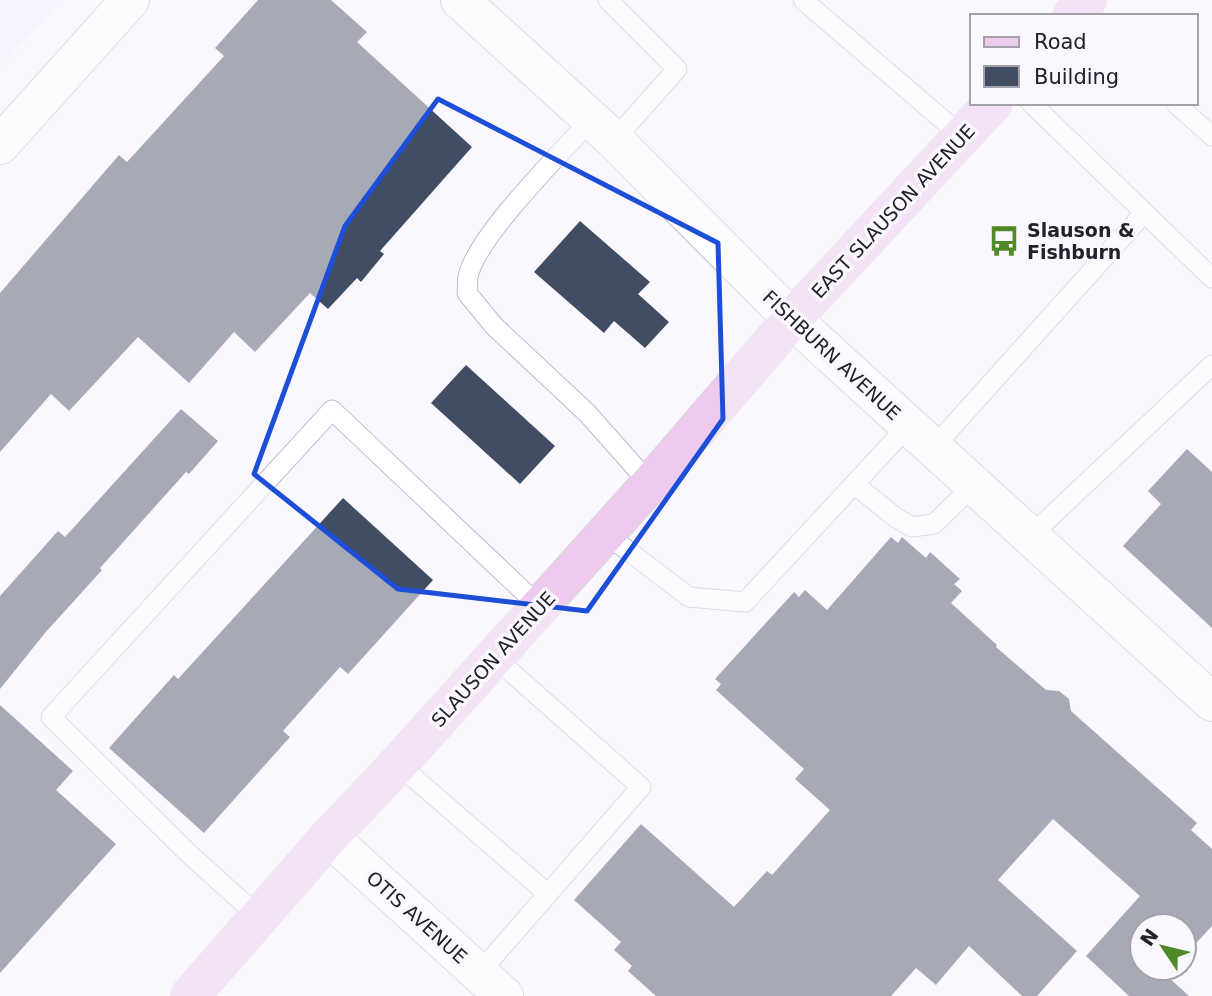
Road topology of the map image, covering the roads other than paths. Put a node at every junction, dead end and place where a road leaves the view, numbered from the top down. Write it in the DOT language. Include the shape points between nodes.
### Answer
graph roads {
  1 [pos="130,0"];
  2 [pos="460,0"];
  3 [pos="608,0"];
  4 [pos="803,0"];
  5 [pos="991,105"];
  6 [pos="1033,105"];
  7 [pos="1177,105"];
  8 [pos="603,130"];
  9 [pos="1212,136"];
  10 [pos="963,137"];
  11 [pos="0,145"];
  12 [pos="1144,213"];
  13 [pos="1212,278"];
  14 [pos="792,319"];
  15 [pos="1212,365"];
  16 [pos="921,437"];
  17 [pos="650,484"];
  18 [pos="854,484"];
  19 [pos="974,485"];
  20 [pos="606,534"];
  21 [pos="1030,536"];
  22 [pos="540,607"];
  23 [pos="494,657"];
  24 [pos="1212,702"];
  25 [pos="398,764"];
  26 [pos="329,837"];
  27 [pos="548,894"];
  28 [pos="260,918"];
  29 [pos="493,989"];
  30 [pos="190,996"];
  1 -- 11 [label="street"];
  2 -- 8 [label="street, FISHBURN AVENUE"];
  3 -- 8 [label="lane" via="677,69"];
  4 -- 10 [label="lane"];
  5 -- 10 [label="main road, EAST SLAUSON AVENUE"];
  6 -- 12 [label="lane"];
  7 -- 9 [label="lane"];
  8 -- 14 [label="street, FISHBURN AVENUE"];
  8 -- 17 [label="lane" via="516,202 480,250 468,275 467,293 494,326 587,413"];
  10 -- 14 [label="main road, EAST SLAUSON AVENUE"];
  12 -- 13 [label="lane"];
  12 -- 16 [label="lane"];
  14 -- 16 [label="street, FISHBURN AVENUE"];
  14 -- 17 [label="main road, SLAUSON AVENUE"];
  15 -- 21 [label="lane"];
  16 -- 18 [label="lane"];
  16 -- 19 [label="street, FISHBURN AVENUE"];
  17 -- 20 [label="main road, SLAUSON AVENUE"];
  18 -- 19 [label="lane" via="912,527 934,524"];
  18 -- 20 [label="lane" via="745,602 689,597"];
  19 -- 21 [label="street, FISHBURN AVENUE"];
  20 -- 22 [label="main road, SLAUSON AVENUE"];
  21 -- 24 [label="street, FISHBURN AVENUE"];
  22 -- 23 [label="main road, SLAUSON AVENUE"];
  22 -- 28 [label="lane" via="332,410 51,717"];
  23 -- 25 [label="main road, SLAUSON AVENUE"];
  23 -- 27 [label="lane" via="641,787"];
  25 -- 26 [label="main road, SLAUSON AVENUE"];
  25 -- 27 [label="lane"];
  26 -- 28 [label="main road, SLAUSON AVENUE"];
  26 -- 29 [label="street, OTIS AVENUE"];
  27 -- 29 [label="lane"];
  28 -- 30 [label="main road, SLAUSON AVENUE"];
}
